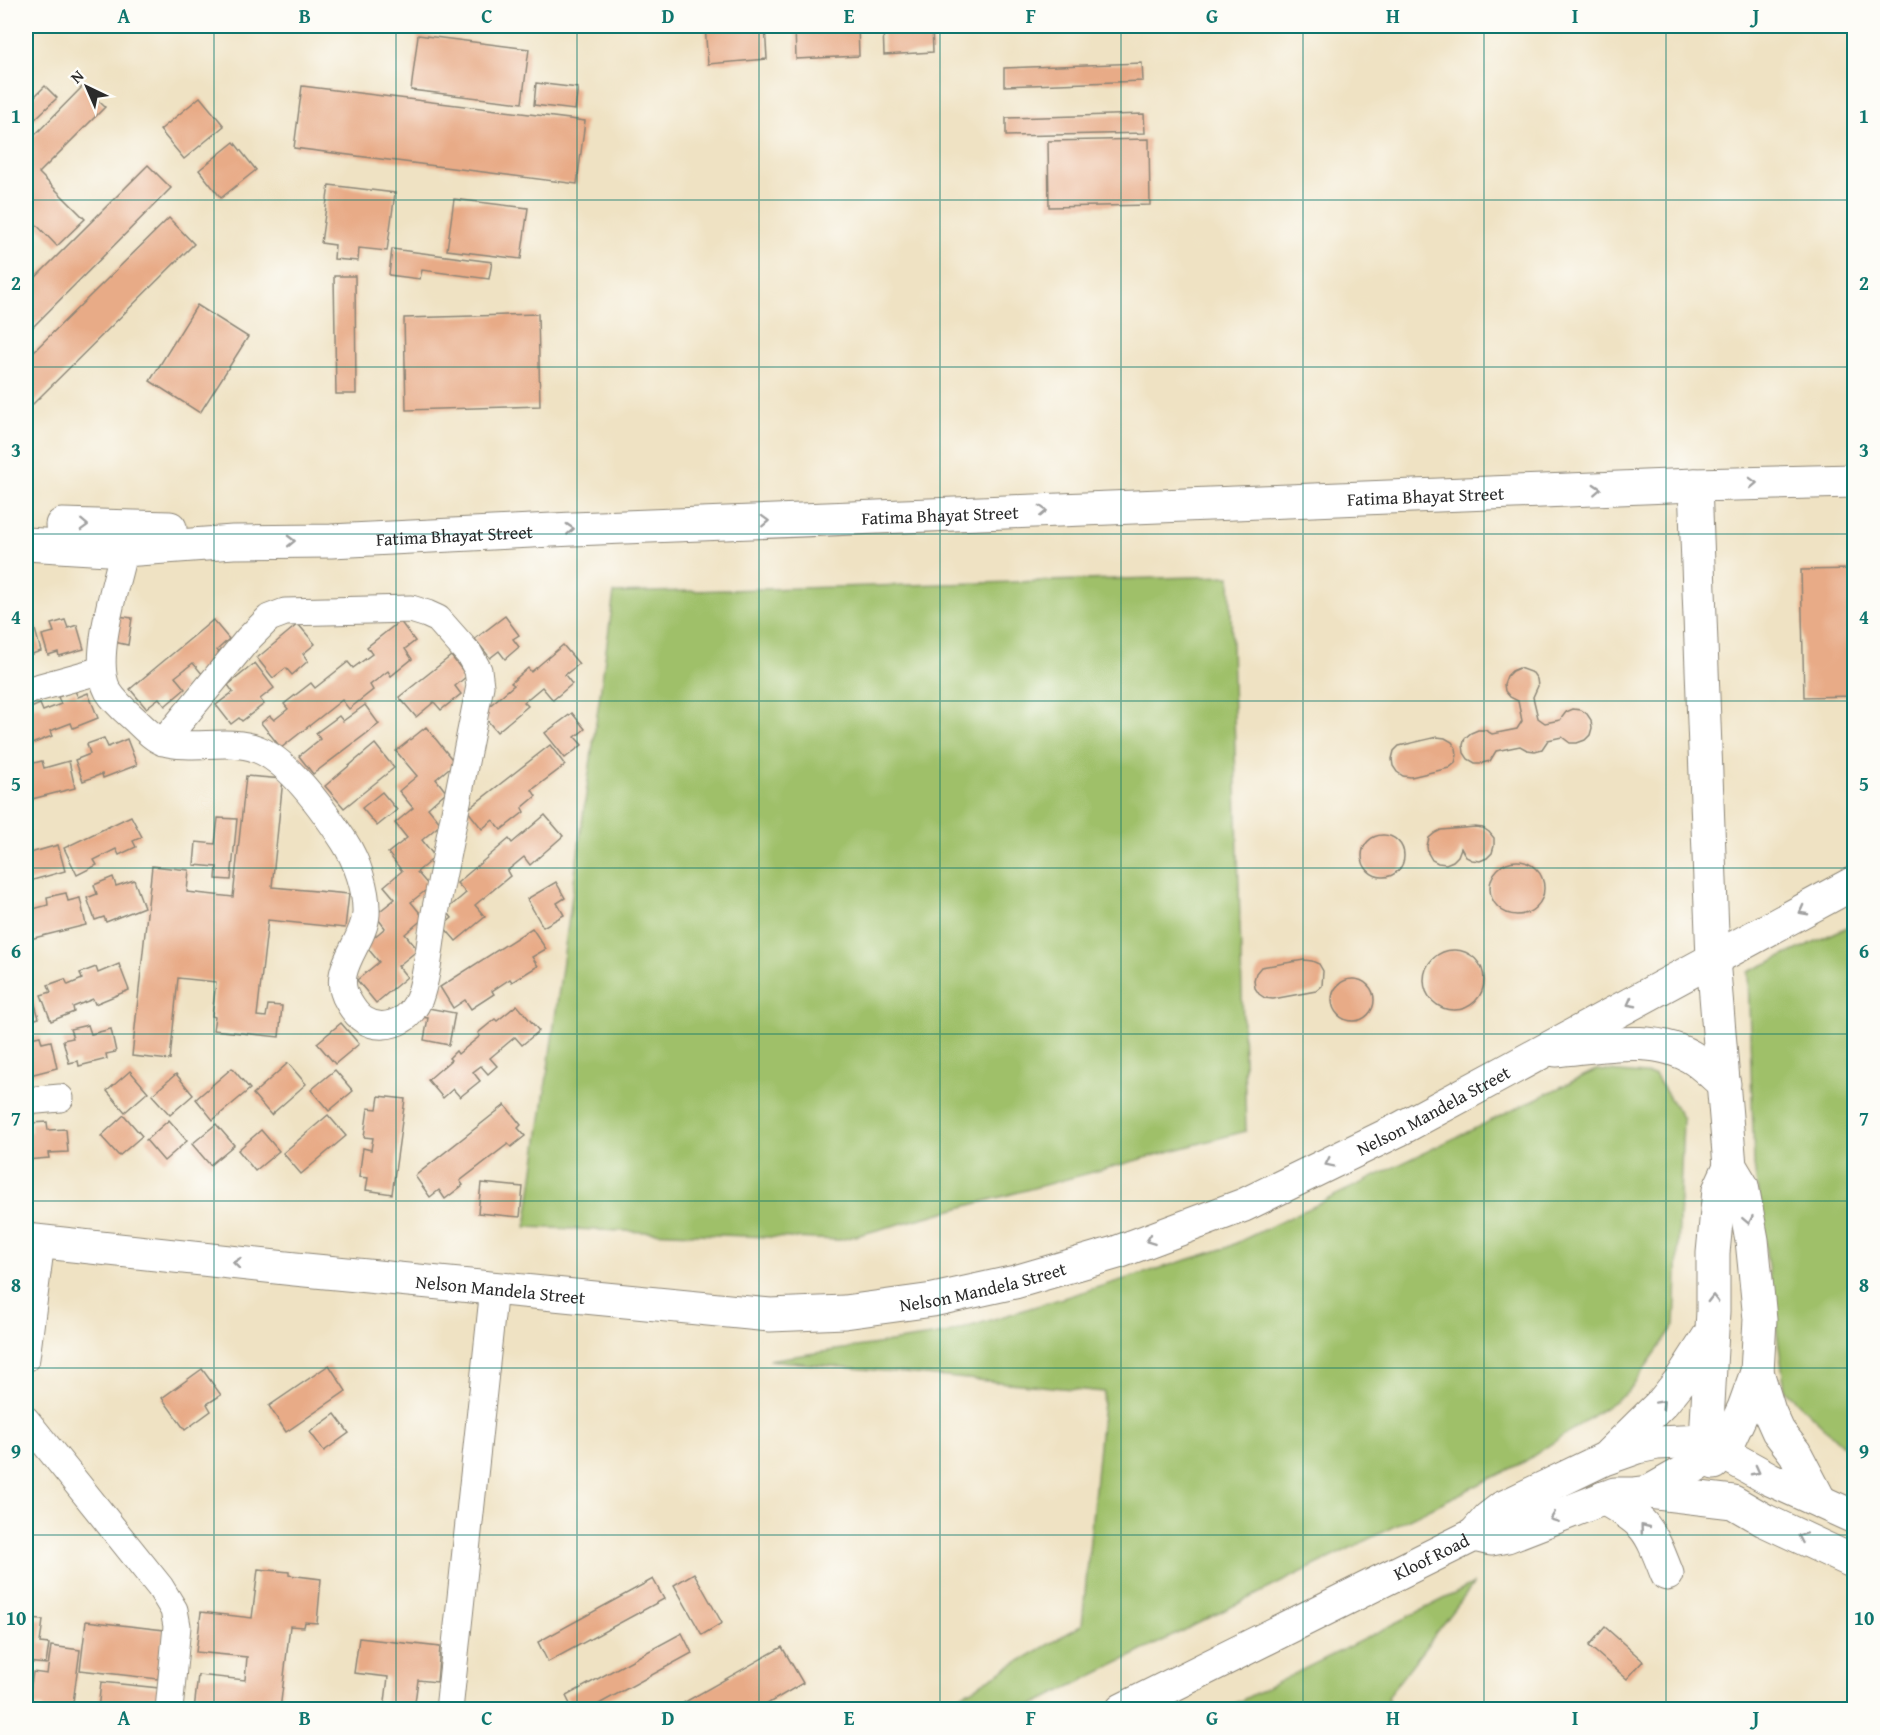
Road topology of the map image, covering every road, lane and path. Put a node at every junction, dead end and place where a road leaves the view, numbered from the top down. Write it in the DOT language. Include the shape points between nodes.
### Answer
graph roads {
  1 [pos="1854,481"];
  2 [pos="1695,485"];
  3 [pos="26,524"];
  4 [pos="233,542"];
  5 [pos="26,544"];
  6 [pos="124,550"];
  7 [pos="102,670"];
  8 [pos="26,691"];
  9 [pos="164,742"];
  10 [pos="1854,883"];
  11 [pos="1713,959"];
  12 [pos="1541,1051"];
  13 [pos="1724,1084"];
  14 [pos="60,1098"];
  15 [pos="26,1101"];
  16 [pos="1730,1166"];
  17 [pos="33,1241"];
  18 [pos="494,1288"];
  19 [pos="1712,1331"];
  20 [pos="26,1358"];
  21 [pos="1757,1372"];
  22 [pos="26,1420"];
  23 [pos="1713,1450"];
  24 [pos="1604,1459"];
  25 [pos="1649,1492"];
  26 [pos="1603,1498"];
  27 [pos="1820,1501"];
  28 [pos="1733,1502"];
  29 [pos="1854,1517"];
  30 [pos="1474,1535"];
  31 [pos="1854,1562"];
  32 [pos="1667,1574"];
  33 [pos="169,1710"];
  34 [pos="449,1710"];
  35 [pos="1122,1710"];
  2 -- 1 [label="main road, Fatima Bhayat Street, one-way"];
  4 -- 2 [label="main road, Fatima Bhayat Street, one-way"];
  2 -- 11 [label="main road"];
  3 -- 4 [label="main road, one-way" via="177,528"];
  4 -- 6 [label="main road, Fatima Bhayat Street"];
  5 -- 6 [label="main road, Fatima Bhayat Street"];
  6 -- 7 [label="street" via="102,650"];
  7 -- 8 [label="street"];
  7 -- 9 [label="street" via="107,689 119,706"];
  9 -- 9 [label="street" via="254,747 287,769 301,784 345,842 362,880 366,916 345,966 344,994 362,1019 375,1025 405,1018 418,1002 423,985 480,686 478,670 453,635 438,619 411,609 285,612 269,618 248,639"];
  10 -- 11 [label="main road, Nelson Mandela Street, one-way"];
  11 -- 12 [label="main road, Nelson Mandela Street, one-way"];
  11 -- 13 [label="main road"];
  12 -- 13 [label="main road" via="1637,1042 1669,1048 1695,1059"];
  12 -- 18 [label="main road, Nelson Mandela Street, one-way" via="1398,1130 1244,1205 1118,1252 953,1296 845,1312 770,1315"];
  13 -- 16 [label="main road"];
  14 -- 15 [label="street"];
  19 -- 16 [label="main road, one-way" via="1719,1190"];
  16 -- 21 [label="main road, one-way" via="1742,1186 1752,1239 1760,1319"];
  18 -- 17 [label="main road, Nelson Mandela Street, one-way"];
  17 -- 20 [label="street"];
  18 -- 34 [label="street"];
  19 -- 23 [label="main road"];
  24 -- 19 [label="main road, one-way" via="1663,1402"];
  21 -- 23 [label="main road" via="1744,1408"];
  21 -- 27 [label="main road" via="1768,1411"];
  22 -- 33 [label="street" via="160,1587 174,1610 177,1626"];
  23 -- 24 [label="main road" via="1658,1443"];
  23 -- 25 [label="main road"];
  23 -- 27 [label="main road, one-way"];
  23 -- 28 [label="main road"];
  24 -- 30 [label="main road" via="1502,1508"];
  25 -- 26 [label="main road, Kloof Road"];
  25 -- 28 [label="main road, Kloof Road"];
  26 -- 30 [label="main road, Kloof Road, one-way" via="1507,1536 1491,1539"];
  32 -- 26 [label="main road, one-way" via="1647,1528"];
  27 -- 29 [label="main road"];
  31 -- 28 [label="main road, Kloof Road, one-way"];
  30 -- 35 [label="main road, Kloof Road"];
}
